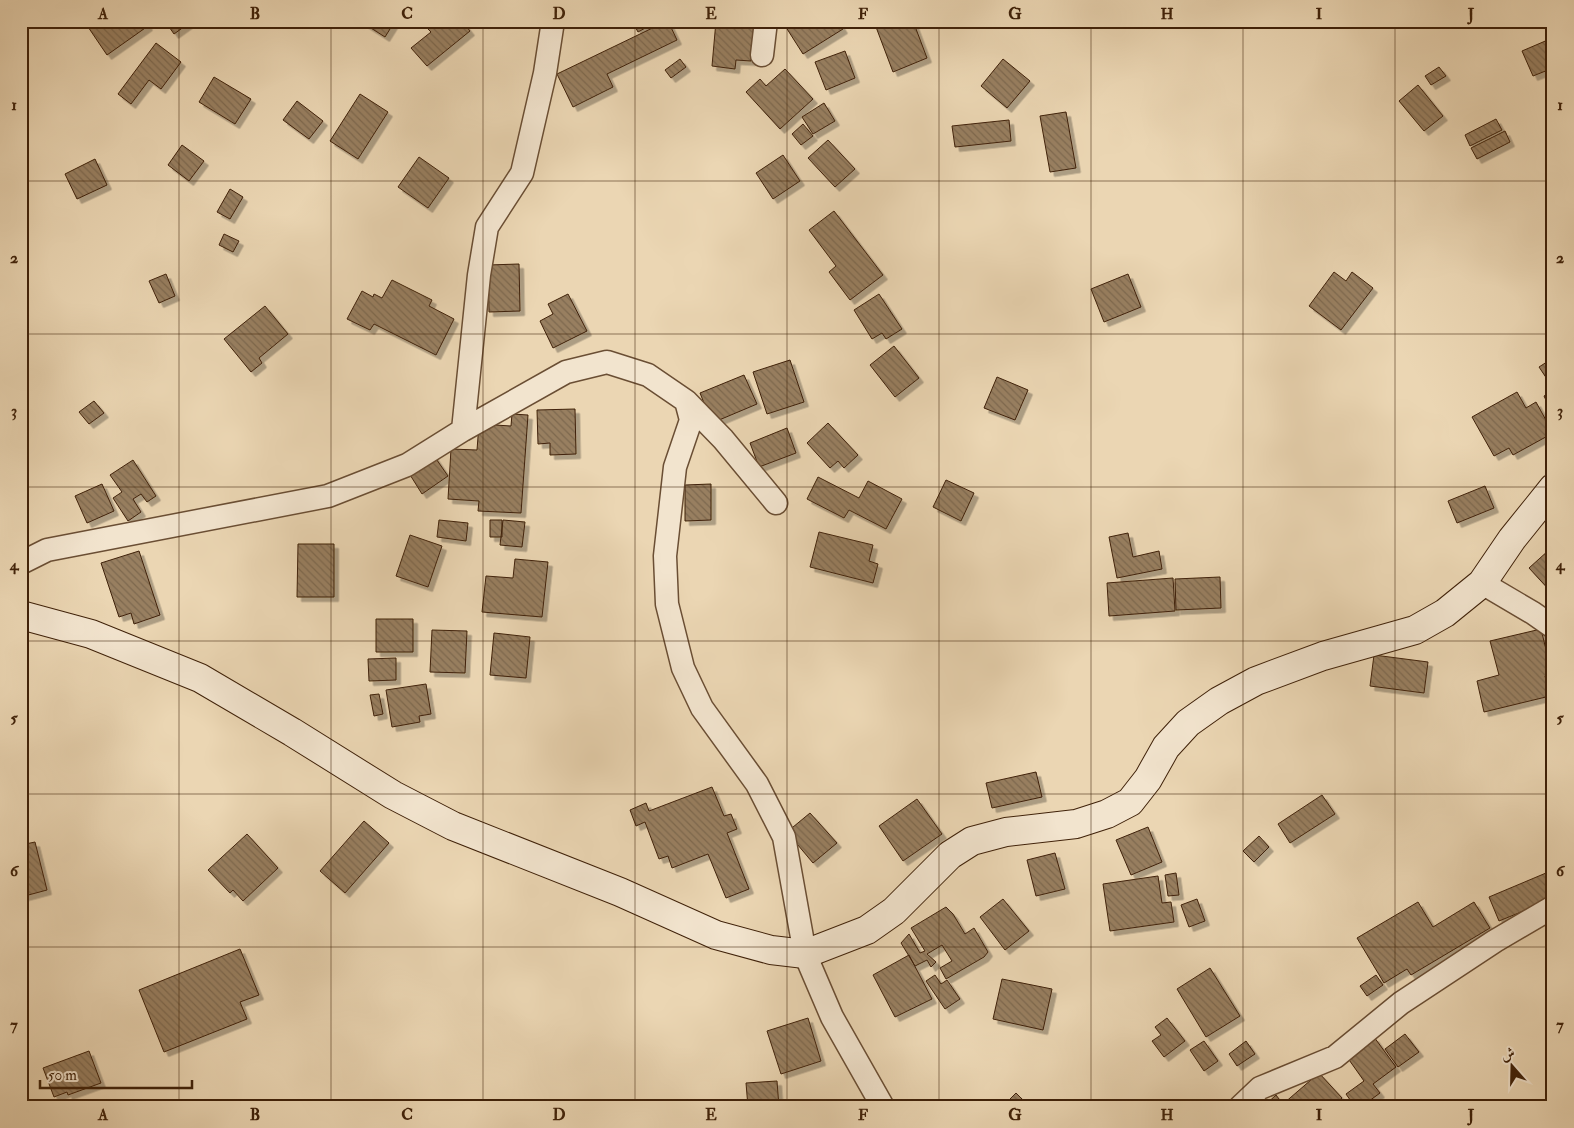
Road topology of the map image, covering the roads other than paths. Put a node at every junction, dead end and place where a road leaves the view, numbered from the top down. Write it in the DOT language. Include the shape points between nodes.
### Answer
graph roads {
  1 [pos="553,21"];
  2 [pos="766,21"];
  3 [pos="762,55"];
  4 [pos="686,401"];
  5 [pos="463,430"];
  6 [pos="1553,488"];
  7 [pos="776,503"];
  8 [pos="21,563"];
  9 [pos="1482,583"];
  10 [pos="21,615"];
  11 [pos="1553,627"];
  12 [pos="1553,907"];
  13 [pos="805,954"];
  14 [pos="883,1107"];
  15 [pos="1240,1107"];
  1 -- 5 [label="street" via="545,73 522,173 487,227"];
  2 -- 3 [label="street"];
  4 -- 5 [label="street" via="648,375 607,362 566,372"];
  4 -- 7 [label="street" via="723,439"];
  4 -- 13 [label="street" via="691,420 675,467 665,556 667,604 683,668 702,708 757,784 784,838"];
  5 -- 8 [label="street" via="406,465 328,496 47,550"];
  6 -- 9 [label="main road"];
  9 -- 11 [label="street"];
  9 -- 13 [label="main road" via="1445,613 1415,630 1323,656 1256,681 1219,701 1188,723 1166,747 1130,802 1076,824 1006,832 972,842 950,855 894,911 867,930"];
  10 -- 13 [label="main road" via="91,634 200,678 393,795 453,826 620,892 716,935 770,950"];
  12 -- 15 [label="street" via="1401,1003 1335,1057 1260,1088"];
  13 -- 14 [label="street" via="832,1017"];
}
